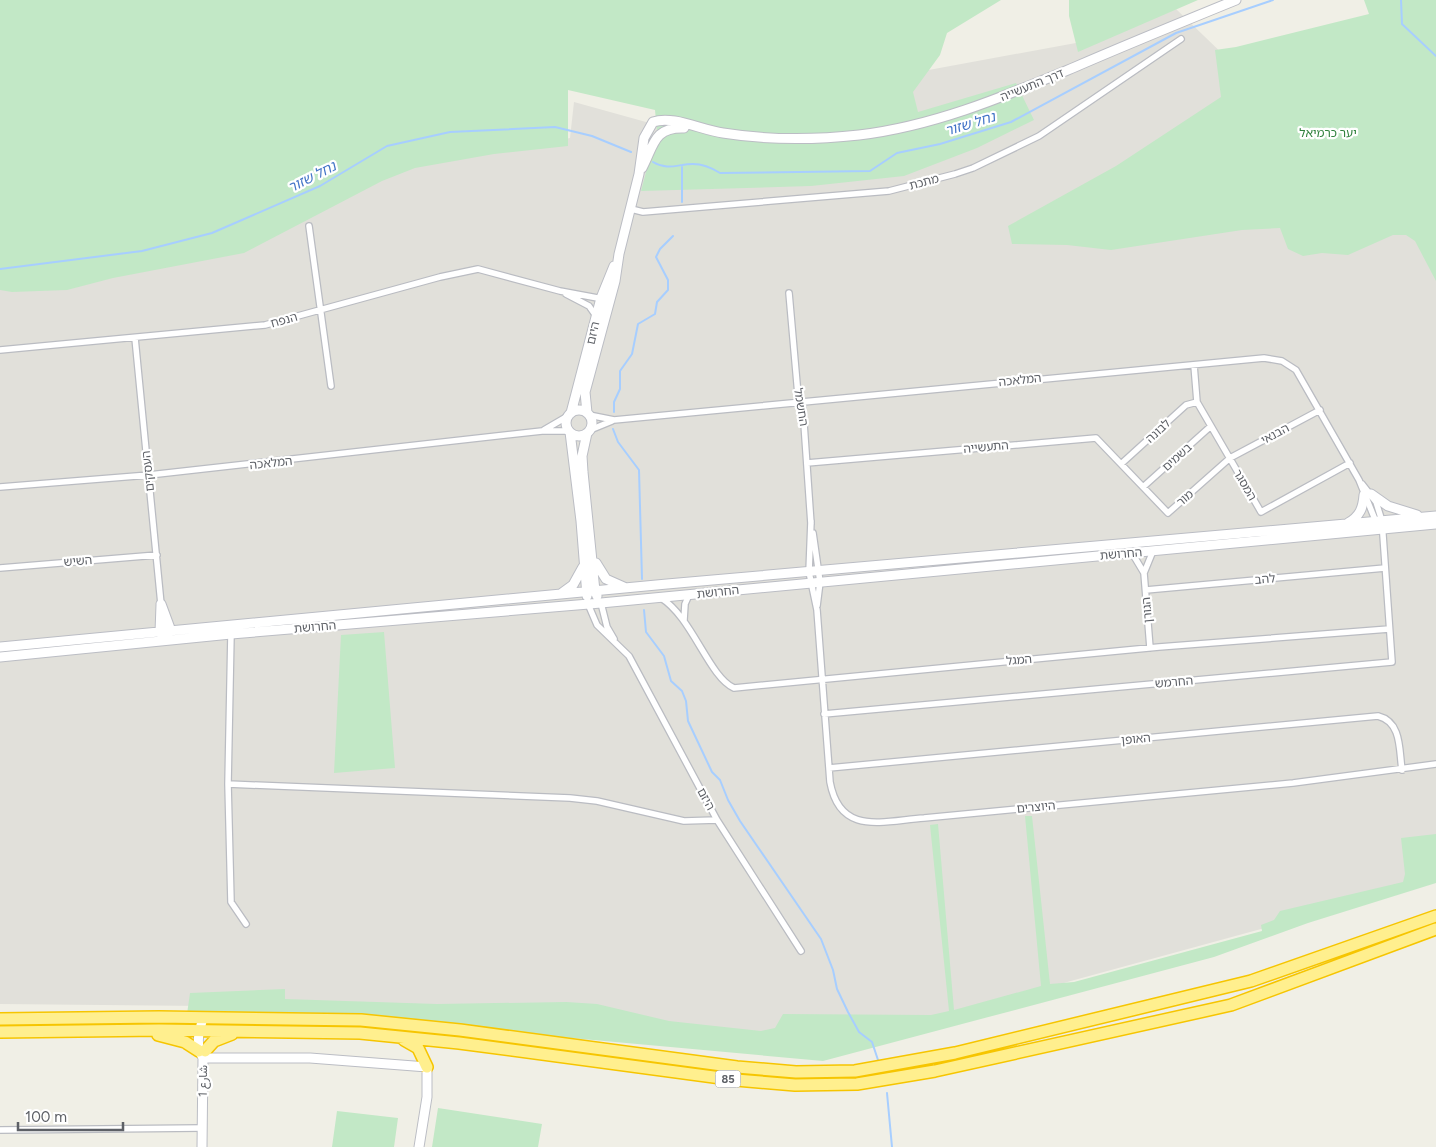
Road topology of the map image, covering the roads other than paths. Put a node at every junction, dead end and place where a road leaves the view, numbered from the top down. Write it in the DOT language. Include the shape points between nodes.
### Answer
graph roads {
  1 [pos="1236,0"];
  2 [pos="1181,39"];
  3 [pos="699,129"];
  4 [pos="639,174"];
  5 [pos="631,210"];
  6 [pos="309,226"];
  7 [pos="560,291"];
  8 [pos="789,293"];
  9 [pos="604,300"];
  10 [pos="320,310"];
  11 [pos="596,317"];
  12 [pos="135,338"];
  13 [pos="0,350"];
  14 [pos="1194,365"];
  15 [pos="331,386"];
  16 [pos="1197,402"];
  17 [pos="801,403"];
  18 [pos="1320,410"];
  19 [pos="570,414"];
  20 [pos="588,414"];
  21 [pos="614,420"];
  22 [pos="1211,426"];
  23 [pos="542,431"];
  24 [pos="569,431"];
  25 [pos="589,432"];
  26 [pos="1230,458"];
  27 [pos="807,463"];
  28 [pos="1350,463"];
  29 [pos="1121,464"];
  30 [pos="149,476"];
  31 [pos="0,487"];
  32 [pos="1143,487"];
  33 [pos="1368,494"];
  34 [pos="1436,516"];
  35 [pos="1425,517"];
  36 [pos="811,521"];
  37 [pos="585,523"];
  38 [pos="1380,524"];
  39 [pos="1436,524"];
  40 [pos="1342,525"];
  41 [pos="1153,551"];
  42 [pos="592,553"];
  43 [pos="1132,553"];
  44 [pos="157,555"];
  45 [pos="584,564"];
  46 [pos="0,568"];
  47 [pos="1385,568"];
  48 [pos="819,571"];
  49 [pos="808,572"];
  50 [pos="1144,573"];
  51 [pos="810,582"];
  52 [pos="820,582"];
  53 [pos="630,588"];
  54 [pos="1146,590"];
  55 [pos="591,591"];
  56 [pos="560,594"];
  57 [pos="689,595"];
  58 [pos="661,597"];
  59 [pos="600,603"];
  60 [pos="161,604"];
  61 [pos="588,604"];
  62 [pos="817,610"];
  63 [pos="684,620"];
  64 [pos="1389,628"];
  65 [pos="171,632"];
  66 [pos="231,634"];
  67 [pos="163,637"];
  68 [pos="617,643"];
  69 [pos="0,647"];
  70 [pos="1150,648"];
  71 [pos="0,656"];
  72 [pos="822,679"];
  73 [pos="824,714"];
  74 [pos="1436,764"];
  75 [pos="829,768"];
  76 [pos="1402,770"];
  77 [pos="228,784"];
  78 [pos="717,820"];
  79 [pos="1436,916"];
  80 [pos="246,924"];
  81 [pos="1436,929"];
  82 [pos="801,950"];
  83 [pos="203,1018"];
  84 [pos="0,1019"];
  85 [pos="136,1031"];
  86 [pos="202,1031"];
  87 [pos="242,1031"];
  88 [pos="0,1032"];
  89 [pos="396,1036"];
  90 [pos="452,1043"];
  91 [pos="202,1053"];
  92 [pos="427,1067"];
  93 [pos="202,1128"];
  94 [pos="0,1130"];
  95 [pos="202,1147"];
  96 [pos="419,1147"];
  1 -- 3 [label="street, דרך התעשייה" via="957,114 894,130 827,138 762,138"];
  2 -- 5 [label="street, מתכת" via="1039,136 955,174 889,191 643,212"];
  3 -- 4 [label="street, דרך התעשייה" via="672,128 663,132 653,142"];
  3 -- 4 [label="street, דרך התעשייה" via="666,120 652,122 644,138"];
  4 -- 5 [label="street, דרך התעשייה"];
  5 -- 9 [label="street, היזם"];
  6 -- 10 [label="street"];
  7 -- 9 [label="street, הנפח"];
  7 -- 10 [label="street, הנפח" via="478,269"];
  7 -- 11 [label="street, הנפח" via="588,306"];
  8 -- 17 [label="street, החשמל"];
  9 -- 11 [label="street, היזם"];
  9 -- 20 [label="street, היזם" via="584,392"];
  10 -- 12 [label="street, הנפח" via="265,325"];
  10 -- 15 [label="street"];
  11 -- 19 [label="street, היזם"];
  12 -- 13 [label="street, הנפח"];
  12 -- 30 [label="street, העסקים"];
  14 -- 16 [label="street, המסגר"];
  14 -- 17 [label="street, המלאכה"];
  14 -- 18 [label="street, המלאכה" via="1264,358 1282,361 1296,370"];
  16 -- 22 [label="street, המסגר"];
  16 -- 29 [label="street, לבונה" via="1186,405"];
  17 -- 21 [label="street, המלאכה"];
  17 -- 27 [label="street, החשמל"];
  18 -- 26 [label="street, הבנאי"];
  18 -- 28 [label="street, המלאכה"];
  19 -- 20 [label="street, המלאכה" via="579,410"];
  19 -- 23 [label="street, המלאכה"];
  19 -- 24 [label="street" via="566,424"];
  20 -- 21 [label="street, המלאכה"];
  20 -- 25 [label="street" via="592,424"];
  21 -- 25 [label="street, המלאכה"];
  22 -- 26 [label="street, המסגר"];
  22 -- 32 [label="street, בשמים"];
  23 -- 24 [label="street, המלאכה"];
  23 -- 30 [label="street, המלאכה"];
  24 -- 25 [label="street, המלאכה" via="577,436"];
  24 -- 37 [label="street, היזם"];
  25 -- 37 [label="street, היזם" via="582,456"];
  26 -- 28 [label="street, המסגר" via="1261,512"];
  26 -- 32 [label="street, מור" via="1168,513"];
  27 -- 29 [label="street, התעשייה" via="1096,438"];
  27 -- 36 [label="street, החשמל"];
  28 -- 33 [label="street, המלאכה"];
  29 -- 32 [label="street, התעשייה"];
  30 -- 31 [label="street, המלאכה"];
  30 -- 44 [label="street, העסקים"];
  33 -- 35 [label="street" via="1388,506"];
  33 -- 38 [label="street, המלאכה" via="1380,511"];
  33 -- 40 [label="street" via="1359,515"];
  34 -- 35 [label="street, החרושת"];
  35 -- 38 [label="street, החרושת"];
  36 -- 48 [label="street, החשמל"];
  36 -- 49 [label="street, החשמל"];
  37 -- 42 [label="street, היזם"];
  37 -- 45 [label="street, היזם"];
  38 -- 39 [label="street, החרושת"];
  38 -- 40 [label="street, החרושת"];
  38 -- 41 [label="street, החרושת"];
  38 -- 47 [label="street, החרמש"];
  40 -- 48 [label="street, החרושת"];
  41 -- 43 [label="street, החרושת"];
  41 -- 50 [label="street, הגורן"];
  42 -- 53 [label="street" via="606,579"];
  42 -- 55 [label="street, היזם"];
  43 -- 50 [label="street, הגורן"];
  43 -- 52 [label="street, החרושת"];
  44 -- 46 [label="street, השיש"];
  44 -- 60 [label="street, העסקים"];
  45 -- 55 [label="street, היזם"];
  45 -- 56 [label="street" via="573,585"];
  47 -- 54 [label="street, להב"];
  47 -- 64 [label="street, החרמש"];
  48 -- 49 [label="street, החרושת"];
  48 -- 52 [label="street, היוצרים"];
  49 -- 51 [label="street, היוצרים"];
  49 -- 53 [label="street, החרושת"];
  50 -- 54 [label="street, הגורן"];
  51 -- 52 [label="street, החרושת"];
  51 -- 57 [label="street, החרושת"];
  51 -- 62 [label="street, היוצרים"];
  52 -- 62 [label="street, היוצרים"];
  53 -- 55 [label="street, החרושת"];
  54 -- 70 [label="street, הגורן"];
  55 -- 56 [label="street, החרושת"];
  55 -- 59 [label="street, היזם"];
  55 -- 61 [label="street, היזם"];
  56 -- 65 [label="street, החרושת"];
  57 -- 58 [label="street, החרושת"];
  57 -- 63 [label="street"];
  58 -- 59 [label="street, החרושת"];
  58 -- 63 [label="street, המגל"];
  59 -- 61 [label="street, החרושת"];
  59 -- 68 [label="street, היזם" via="607,627"];
  60 -- 65 [label="street"];
  60 -- 67 [label="street"];
  61 -- 66 [label="street, החרושת"];
  61 -- 68 [label="street, היזם" via="597,625"];
  62 -- 72 [label="street, היוצרים"];
  63 -- 72 [label="street, המגל" via="720,676 734,688"];
  64 -- 70 [label="street, המגל"];
  64 -- 73 [label="street, החרמש" via="1392,662"];
  65 -- 67 [label="street"];
  66 -- 67 [label="street, החרושת"];
  66 -- 77 [label="street"];
  67 -- 69 [label="street, החרושת"];
  67 -- 71 [label="street, החרושת"];
  68 -- 78 [label="street, היזם" via="629,656"];
  70 -- 72 [label="street, המגל"];
  72 -- 73 [label="street, היוצרים"];
  73 -- 75 [label="street, היוצרים"];
  74 -- 76 [label="street, היוצרים"];
  75 -- 76 [label="street, היוצרים" via="835,804 848,816 867,822"];
  75 -- 76 [label="street, האופן" via="1378,716 1396,727"];
  77 -- 78 [label="street" via="597,800 684,821"];
  77 -- 80 [label="street" via="230,902"];
  78 -- 82 [label="street, היזם"];
  79 -- 83 [label="highway, 85" via="1251,981 955,1053 855,1071 796,1072 737,1067 361,1020"];
  81 -- 90 [label="highway, 85" via="1231,1005 935,1071 857,1084 795,1085 736,1080"];
  83 -- 84 [label="highway, 85"];
  83 -- 86 [label="street, شارع 1"];
  85 -- 86 [label="highway, 85"];
  85 -- 88 [label="highway, 85"];
  85 -- 91 [label="highway" via="174,1039"];
  86 -- 87 [label="highway, 85"];
  86 -- 91 [label="street, شارع 1"];
  87 -- 89 [label="highway, 85"];
  87 -- 91 [label="highway" via="221,1038"];
  89 -- 90 [label="highway, 85"];
  89 -- 92 [label="highway" via="418,1048"];
  90 -- 92 [label="highway" via="433,1050 427,1059"];
  91 -- 92 [label="street"];
  91 -- 93 [label="street, شارع 1"];
  92 -- 96 [label="street" via="427,1097"];
  93 -- 94 [label="street"];
  93 -- 95 [label="street, شارع 1"];
}
